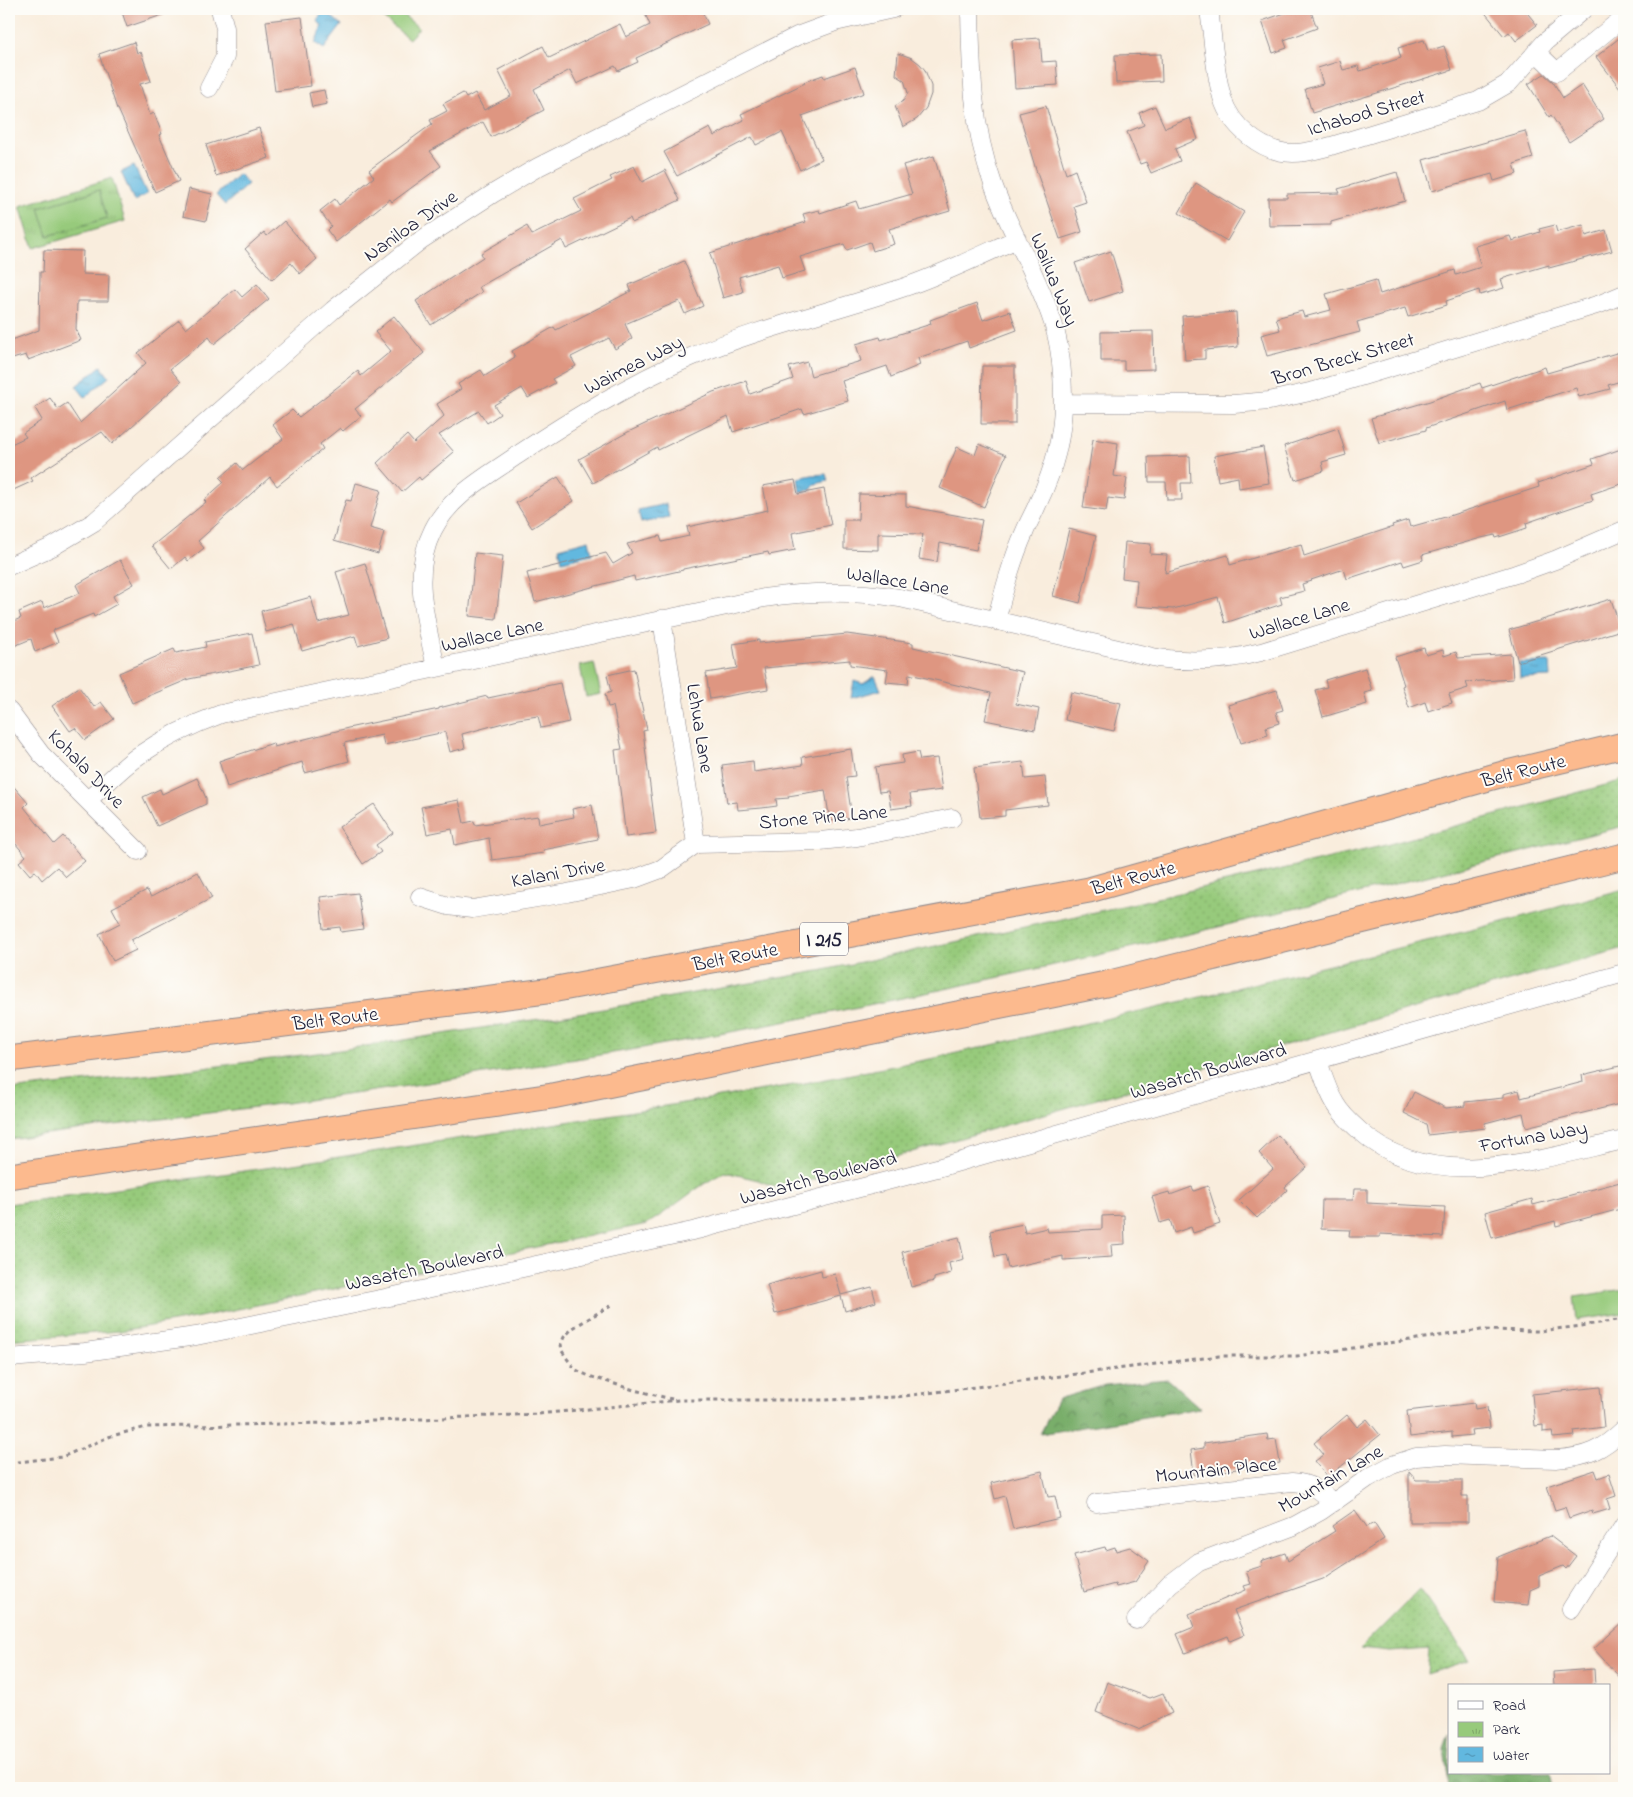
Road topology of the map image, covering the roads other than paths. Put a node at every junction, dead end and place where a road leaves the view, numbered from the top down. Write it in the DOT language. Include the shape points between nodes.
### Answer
graph roads {
  1 [pos="220,9"];
  2 [pos="892,9"];
  3 [pos="970,9"];
  4 [pos="1209,9"];
  5 [pos="1584,9"];
  6 [pos="1624,17"];
  7 [pos="1536,52"];
  8 [pos="209,88"];
  9 [pos="1017,239"];
  10 [pos="1624,294"];
  11 [pos="1063,403"];
  12 [pos="1624,530"];
  13 [pos="9,566"];
  14 [pos="662,619"];
  15 [pos="996,621"];
  16 [pos="436,668"];
  17 [pos="9,711"];
  18 [pos="1624,745"];
  19 [pos="88,800"];
  20 [pos="952,818"];
  21 [pos="696,844"];
  22 [pos="138,851"];
  23 [pos="1624,856"];
  24 [pos="420,897"];
  25 [pos="1624,973"];
  26 [pos="9,1059"];
  27 [pos="1318,1061"];
  28 [pos="1624,1140"];
  29 [pos="9,1176"];
  30 [pos="9,1358"];
  31 [pos="1624,1429"];
  32 [pos="1096,1503"];
  33 [pos="1333,1503"];
  34 [pos="1624,1525"];
  35 [pos="1571,1609"];
  36 [pos="1136,1620"];
  1 -- 8 [label="street" via="225,28 225,57"];
  2 -- 13 [label="street, Naniloa Drive" via="835,22 797,36 538,167 457,216 392,262 333,310 94,522 52,547"];
  3 -- 9 [label="street, Wailua Way" via="971,75 979,134 992,182"];
  4 -- 7 [label="street, Ichabod Street" via="1218,81 1231,117 1243,131 1272,149 1292,153 1312,152 1478,101 1509,84"];
  5 -- 7 [label="street"];
  6 -- 7 [label="street" via="1557,72"];
  9 -- 11 [label="street, Wailua Way" via="1053,323 1060,356"];
  9 -- 16 [label="street, Waimea Way" via="902,288 730,342 691,358 623,390 582,414 466,490 433,529 424,552 422,599"];
  10 -- 11 [label="street, Bron Breck Street" via="1591,307 1285,398 1234,404"];
  11 -- 15 [label="street, Wailua Way" via="1052,469 1014,559"];
  12 -- 15 [label="street, Wallace Lane" via="1516,574 1261,652 1227,659 1157,658"];
  14 -- 15 [label="street, Wallace Lane" via="771,597 832,592 900,598"];
  14 -- 16 [label="street, Wallace Lane"];
  14 -- 21 [label="street, Lehua Lane"];
  16 -- 19 [label="street, Wallace Lane" via="240,709 203,720 136,758"];
  17 -- 19 [label="street, Kohala Drive" via="41,754"];
  18 -- 26 [label="highway, Belt Route / I 215" via="1503,774 1089,890 546,991"];
  19 -- 22 [label="street, Kohala Drive"];
  20 -- 21 [label="street, Stone Pine Lane" via="866,836 820,841"];
  21 -- 24 [label="street, Kalani Drive" via="661,869 634,879 567,893 472,909"];
  23 -- 29 [label="highway" via="1106,984 562,1094"];
  25 -- 27 [label="street, Wasatch Boulevard"];
  27 -- 28 [label="street, Fortuna Way" via="1329,1093 1345,1116 1379,1145 1419,1161 1453,1167 1499,1166"];
  27 -- 30 [label="street, Wasatch Boulevard" via="942,1167 697,1230 196,1336 84,1352"];
  31 -- 33 [label="street, Mountain Lane" via="1603,1447 1573,1458 1444,1455 1404,1460 1386,1467"];
  32 -- 33 [label="street, Mountain Place" via="1300,1482 1316,1488"];
  33 -- 36 [label="street, Mountain Lane" via="1294,1526 1199,1562 1170,1584"];
  34 -- 35 [label="street"];
}
